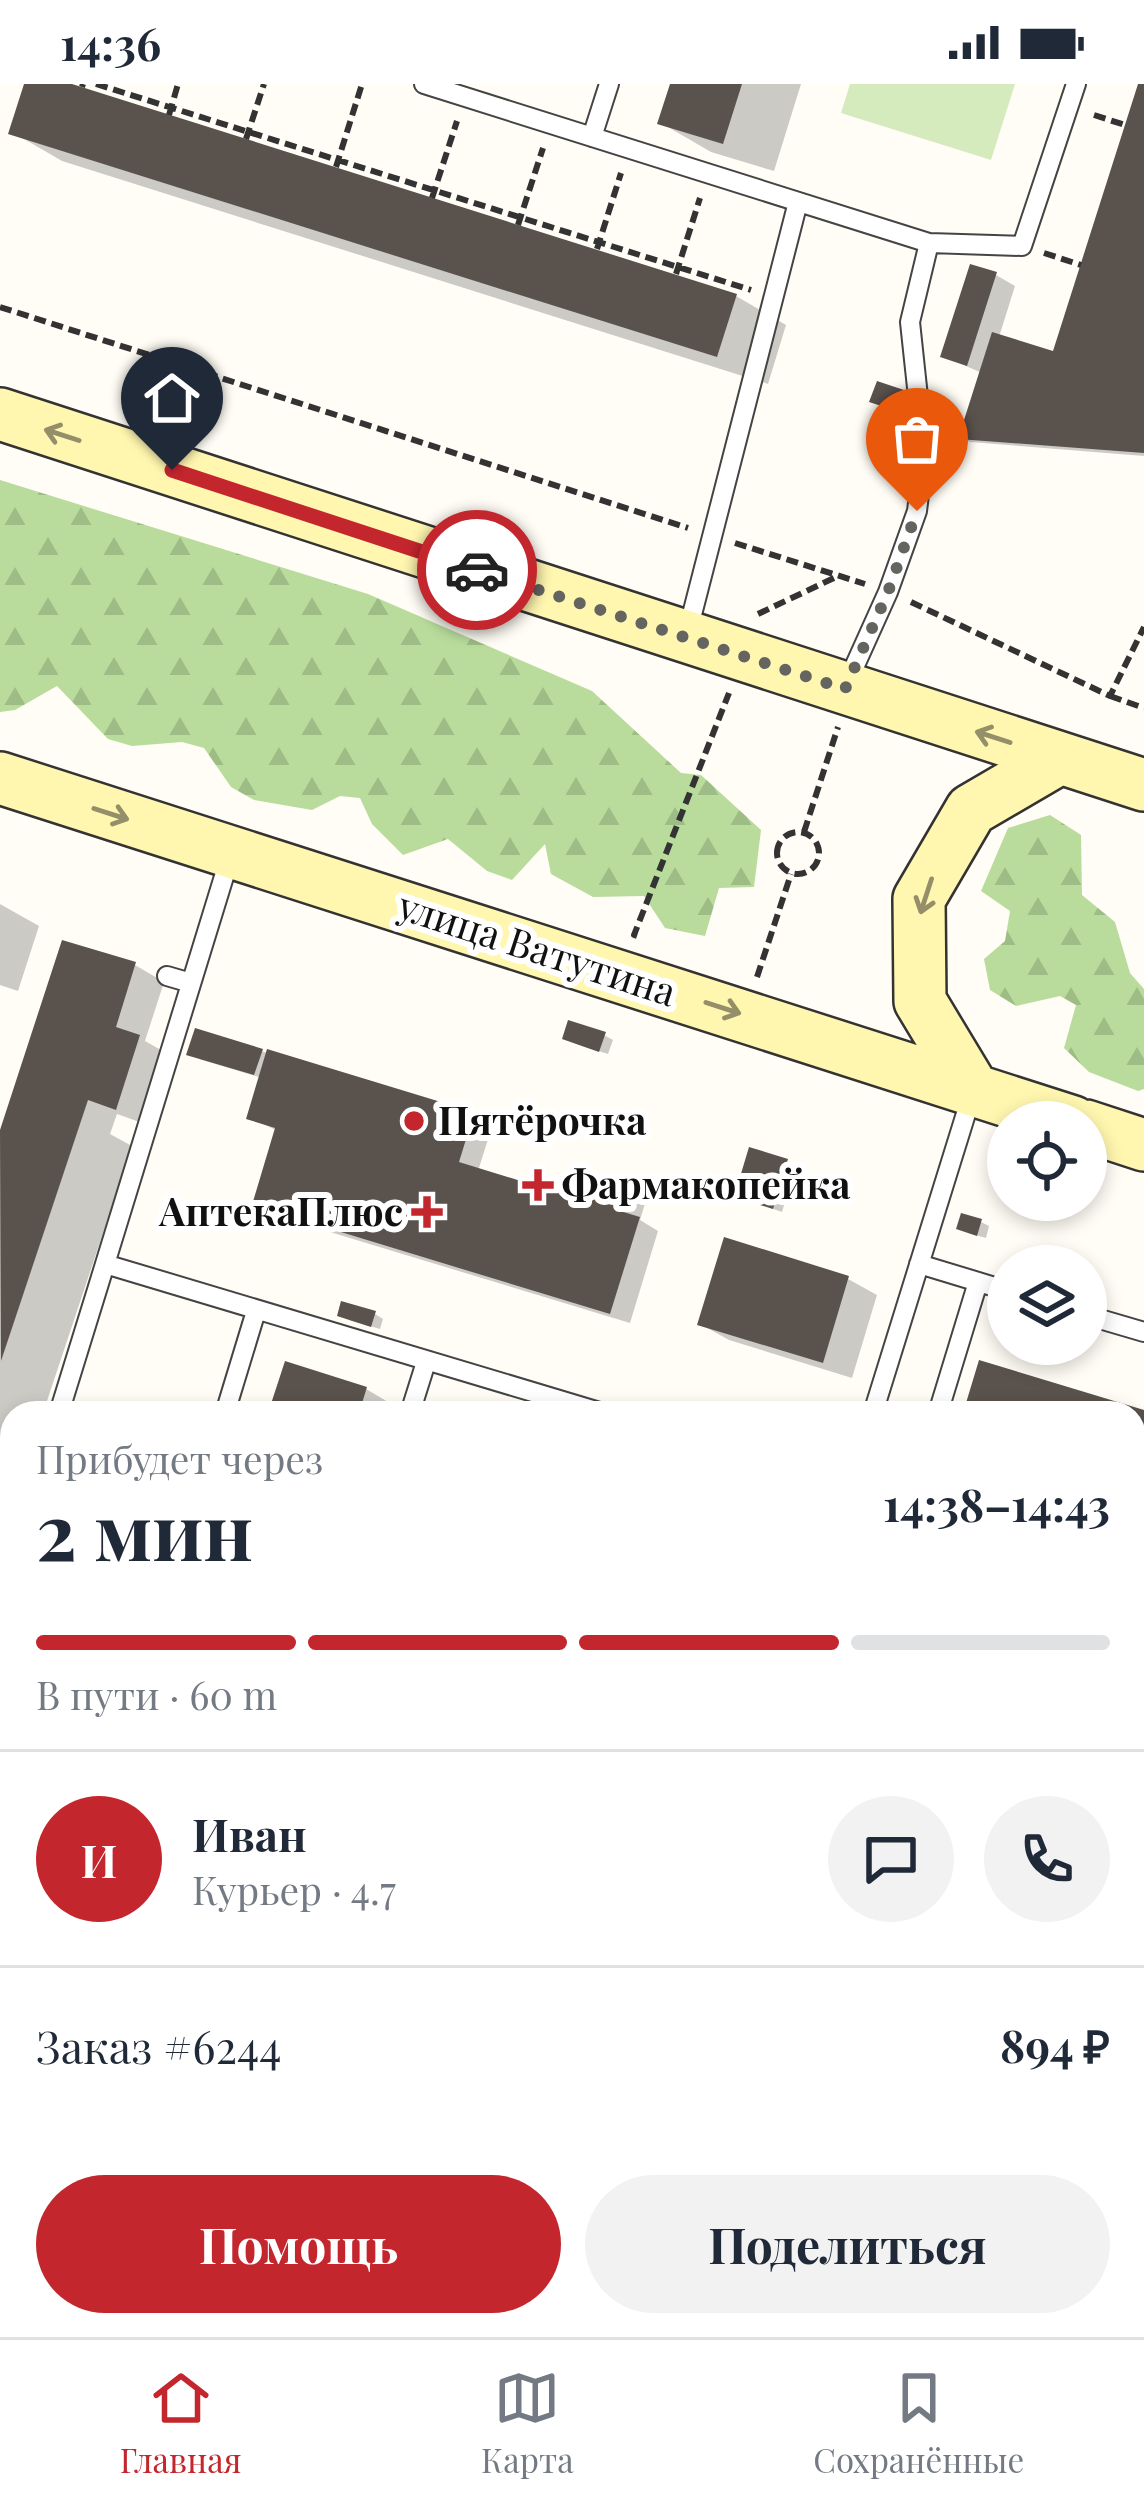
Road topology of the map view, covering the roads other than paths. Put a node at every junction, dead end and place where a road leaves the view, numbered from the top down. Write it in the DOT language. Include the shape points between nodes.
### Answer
graph roads {
  1 [pos="424,84"];
  2 [pos="609,84"];
  3 [pos="1076,84"];
  4 [pos="592,137"];
  5 [pos="798,202"];
  6 [pos="929,243"];
  7 [pos="0,414"];
  8 [pos="686,638"];
  9 [pos="843,704"];
  10 [pos="1060,758"];
  11 [pos="0,778"];
  12 [pos="1144,785"];
  13 [pos="231,852"];
  14 [pos="167,976"];
  15 [pos="191,983"];
  16 [pos="973,1089"];
  17 [pos="1009,1101"];
  18 [pos="1107,1133"];
  19 [pos="1144,1145"];
  20 [pos="105,1264"];
  21 [pos="919,1264"];
  22 [pos="978,1282"];
  23 [pos="987,1285"];
  24 [pos="256,1311"];
  25 [pos="1107,1321"];
  26 [pos="1144,1332"];
  27 [pos="426,1362"];
  28 [pos="63,1401"];
  29 [pos="229,1401"];
  30 [pos="414,1401"];
  31 [pos="561,1401"];
  32 [pos="877,1401"];
  33 [pos="942,1401"];
  1 -- 4 [label="lane"];
  2 -- 4 [label="lane"];
  3 -- 6 [label="lane" via="1022,246"];
  4 -- 5 [label="lane"];
  5 -- 6 [label="lane"];
  5 -- 8 [label="lane"];
  6 -- 9 [label="lane" via="910,322 924,453 917,511"];
  8 -- 7 [label="main road, one-way"];
  8 -- 9 [label="main road"];
  10 -- 9 [label="main road, one-way"];
  10 -- 12 [label="main road"];
  10 -- 16 [label="main road, one-way" via="970,809 920,898 920,1001"];
  11 -- 13 [label="main road, улица Ватутина, one-way"];
  13 -- 15 [label="lane"];
  13 -- 16 [label="main road, улица Ватутина, one-way"];
  14 -- 15 [label="lane"];
  15 -- 20 [label="lane"];
  16 -- 17 [label="main road, улица Ватутина"];
  16 -- 21 [label="lane"];
  18 -- 19 [label="main road"];
  20 -- 24 [label="lane"];
  20 -- 28 [label="lane"];
  21 -- 22 [label="lane"];
  21 -- 32 [label="lane"];
  22 -- 23 [label="lane"];
  22 -- 33 [label="lane"];
  24 -- 27 [label="lane"];
  24 -- 29 [label="lane"];
  25 -- 26 [label="lane"];
  27 -- 30 [label="lane"];
  27 -- 31 [label="lane"];
}
